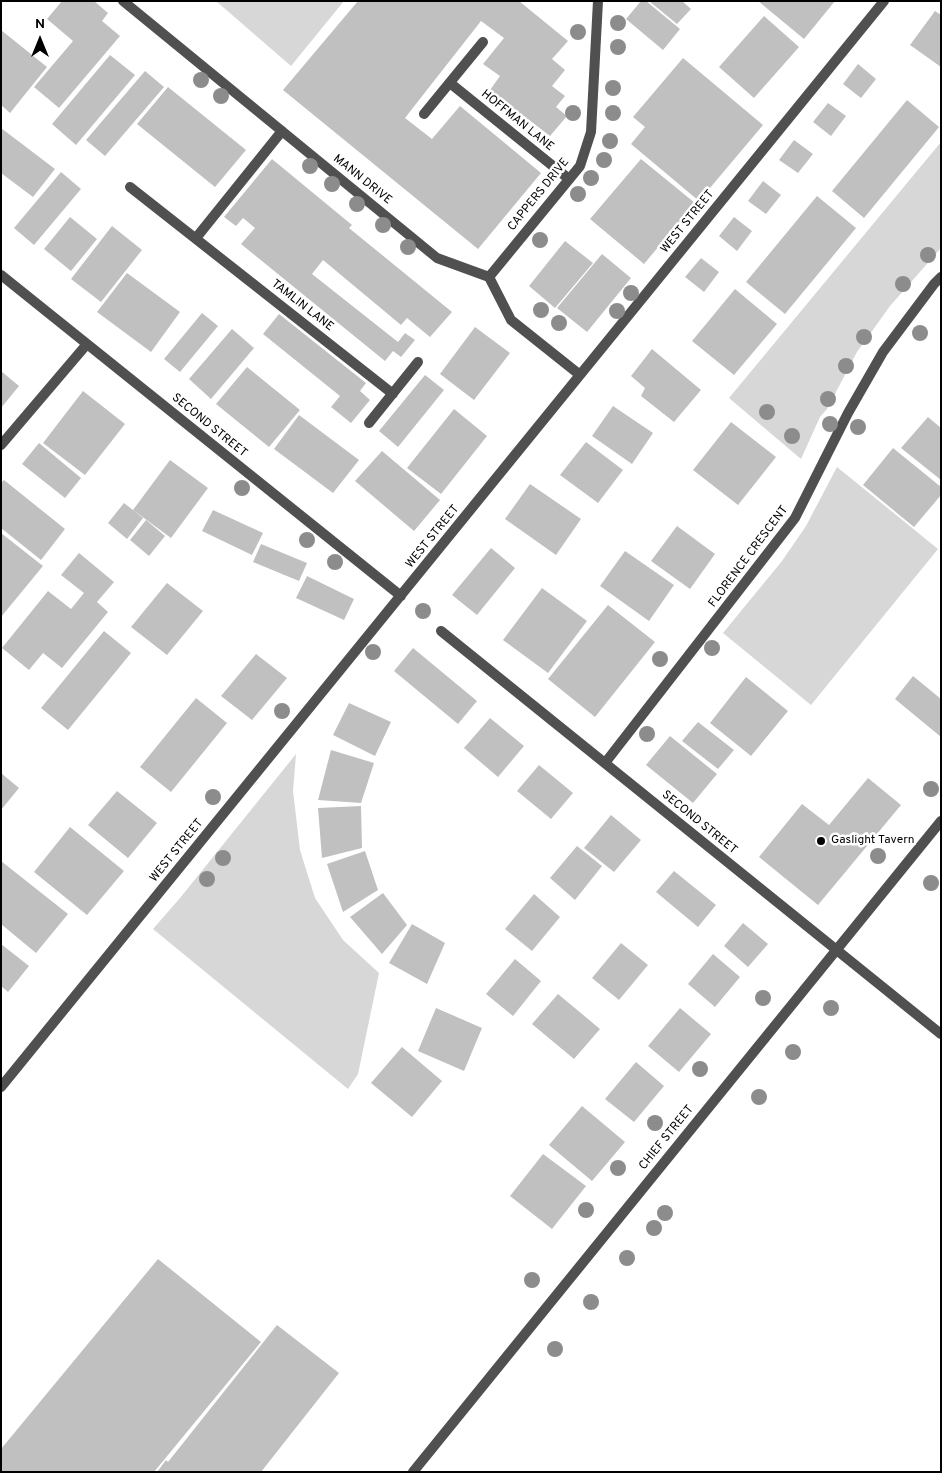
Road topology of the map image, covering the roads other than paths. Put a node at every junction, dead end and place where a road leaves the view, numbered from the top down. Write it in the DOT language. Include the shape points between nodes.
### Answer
graph roads {
  1 [pos="122,1"];
  2 [pos="598,1"];
  3 [pos="884,1"];
  4 [pos="483,42"];
  5 [pos="450,83"];
  6 [pos="424,114"];
  7 [pos="282,131"];
  8 [pos="569,179"];
  9 [pos="130,187"];
  10 [pos="196,238"];
  11 [pos="1,275"];
  12 [pos="489,277"];
  13 [pos="941,277"];
  14 [pos="86,344"];
  15 [pos="418,362"];
  16 [pos="580,375"];
  17 [pos="393,394"];
  18 [pos="369,423"];
  19 [pos="1,445"];
  20 [pos="401,596"];
  21 [pos="441,631"];
  22 [pos="605,763"];
  23 [pos="941,821"];
  24 [pos="836,949"];
  25 [pos="941,1034"];
  26 [pos="1,1087"];
  27 [pos="413,1472"];
  1 -- 7 [label="street, MANN DRIVE"];
  2 -- 8 [label="street, CAPPERS DRIVE" via="591,132 580,166"];
  3 -- 16 [label="street, WEST STREET"];
  4 -- 5 [label="street"];
  5 -- 6 [label="street"];
  5 -- 8 [label="street, HOFFMAN LANE"];
  7 -- 10 [label="street"];
  7 -- 12 [label="street, MANN DRIVE" via="437,258"];
  8 -- 12 [label="street, CAPPERS DRIVE"];
  9 -- 10 [label="street, TAMLIN LANE"];
  10 -- 17 [label="street, TAMLIN LANE"];
  11 -- 14 [label="street, SECOND STREET"];
  12 -- 16 [label="street" via="511,320"];
  13 -- 22 [label="street, FLORENCE CRESCENT" via="883,352 795,518"];
  14 -- 19 [label="street"];
  14 -- 20 [label="street, SECOND STREET"];
  15 -- 17 [label="street"];
  16 -- 20 [label="street, WEST STREET"];
  17 -- 18 [label="street"];
  20 -- 26 [label="street, WEST STREET"];
  21 -- 22 [label="street, SECOND STREET"];
  22 -- 24 [label="street, SECOND STREET"];
  23 -- 24 [label="street, CHIEF STREET"];
  24 -- 25 [label="street, SECOND STREET"];
  24 -- 27 [label="street, CHIEF STREET"];
}
